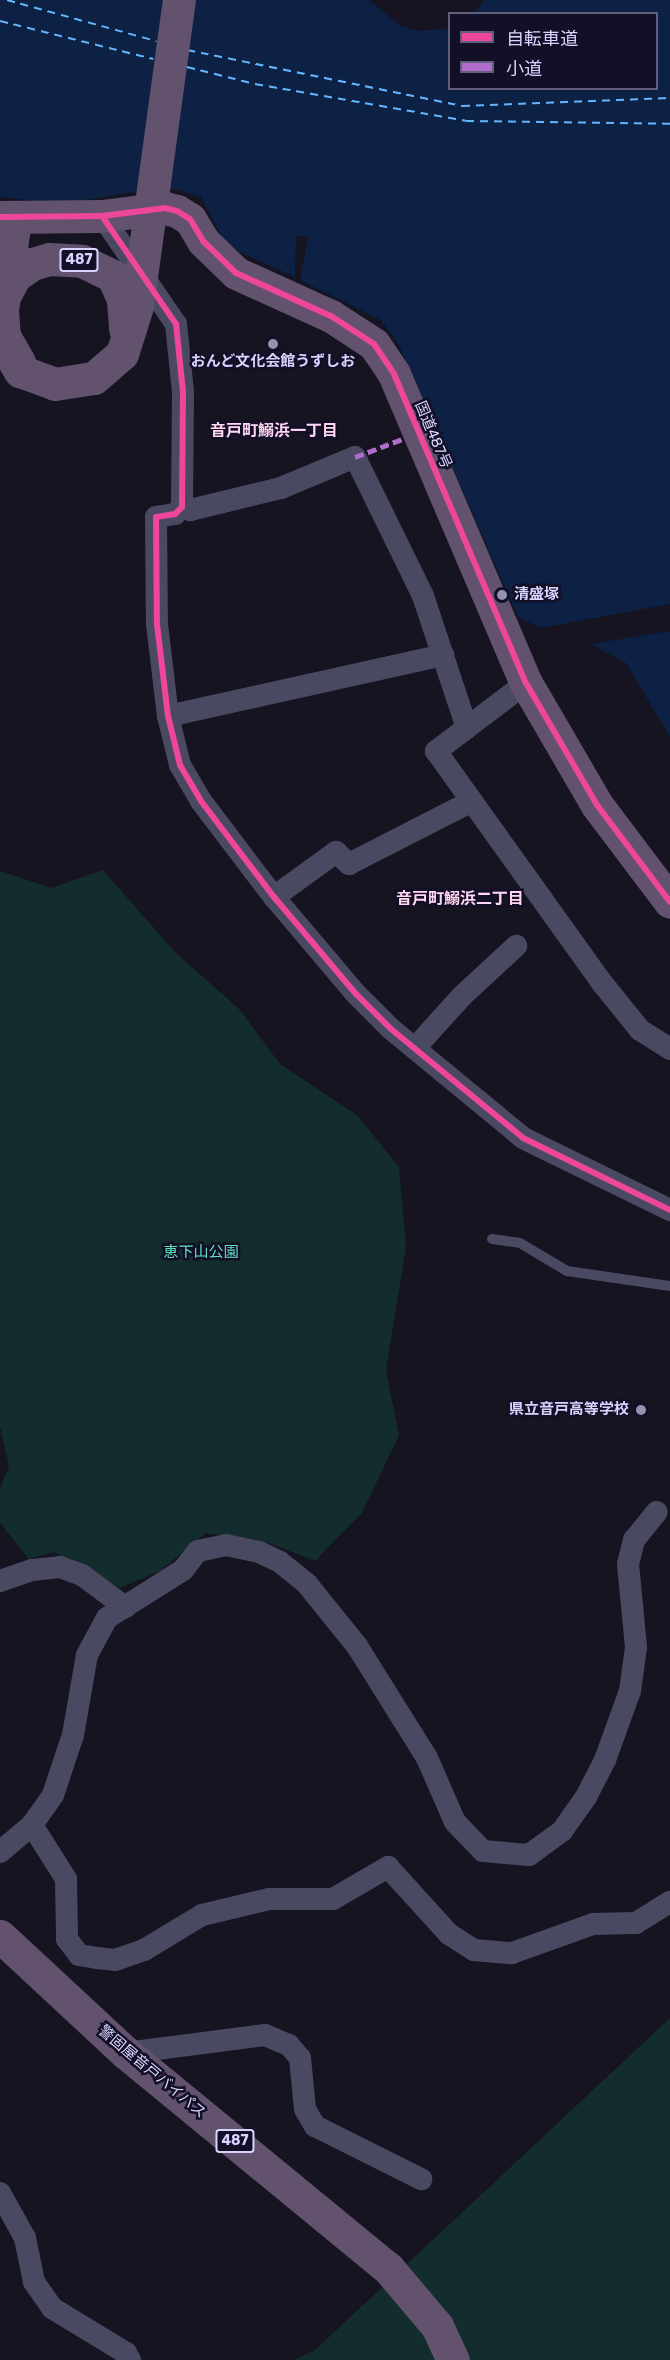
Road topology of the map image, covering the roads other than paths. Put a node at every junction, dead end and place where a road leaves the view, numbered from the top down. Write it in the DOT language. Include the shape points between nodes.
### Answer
graph roads {
  1 [pos="179,0"];
  2 [pos="97,216"];
  3 [pos="8,218"];
  4 [pos="11,265"];
  5 [pos="0,304"];
  6 [pos="0,338"];
  7 [pos="182,507"];
  8 [pos="443,655"];
  9 [pos="526,683"];
  10 [pos="168,716"];
  11 [pos="467,728"];
  12 [pos="472,801"];
  13 [pos="274,897"];
  14 [pos="670,902"];
  15 [pos="516,946"];
  16 [pos="415,1048"];
  17 [pos="670,1049"];
  18 [pos="670,1210"];
  19 [pos="492,1239"];
  20 [pos="670,1286"];
  21 [pos="657,1512"];
  22 [pos="0,1581"];
  23 [pos="124,1607"];
  24 [pos="25,1831"];
  25 [pos="0,1852"];
  26 [pos="670,1902"];
  27 [pos="0,1936"];
  28 [pos="126,2053"];
  29 [pos="421,2180"];
  30 [pos="0,2193"];
  31 [pos="130,2360"];
  32 [pos="453,2360"];
  1 -- 6 [label="highway, bridge" via="137,306 122,354 94,378 55,384 20,371"];
  2 -- 3 [label="highway, 国道487号 / 487"];
  2 -- 4 [label="highway"];
  2 -- 7 [label="street" via="176,324 183,392"];
  2 -- 9 [label="highway, 国道487号 / 487" via="165,208 177,211 190,219 203,240 236,273 332,316 374,344 394,374"];
  3 -- 4 [label="highway, 国道487号 / 487"];
  4 -- 5 [label="highway, 国道487号 / 487, bridge" via="2,310 4,336 24,369 57,381 92,373 107,364 124,337 123,299 113,276 82,261 49,259 32,264 15,276"];
  7 -- 8 [label="street" via="190,510 282,488 355,457 414,574"];
  7 -- 10 [label="street" via="175,514 156,517 157,624"];
  8 -- 10 [label="street"];
  8 -- 11 [label="street"];
  9 -- 11 [label="street"];
  9 -- 14 [label="highway, 国道487号 / 487" via="597,805"];
  10 -- 13 [label="street" via="180,765 201,801"];
  11 -- 12 [label="street" via="436,751"];
  12 -- 13 [label="street" via="350,864 336,852"];
  12 -- 17 [label="street" via="632,1021"];
  13 -- 16 [label="street" via="356,994"];
  15 -- 16 [label="street" via="462,996"];
  16 -- 18 [label="street" via="523,1138"];
  19 -- 20 [label="lane" via="520,1243 567,1271"];
  21 -- 23 [label="street" via="634,1540 628,1564 636,1647 630,1691 605,1760 586,1797 562,1830 529,1855 483,1851 455,1822 427,1758 357,1646 307,1584 280,1562 226,1545 198,1551 183,1570"];
  22 -- 23 [label="street" via="32,1570 60,1567 82,1575"];
  23 -- 24 [label="street" via="107,1618 87,1655 62,1773 53,1795"];
  24 -- 25 [label="street"];
  24 -- 26 [label="street" via="66,1879 67,1939 79,1955 115,1960 202,1915 269,1899 333,1899 388,1867 449,1934 474,1950 512,1953 593,1924 636,1923"];
  27 -- 28 [label="highway, 警固屋音戸バイパス / 487"];
  28 -- 29 [label="street" via="265,2035 300,2058 305,2109 315,2126"];
  28 -- 32 [label="highway, 警固屋音戸バイパス / 487" via="388,2268 430,2317"];
  30 -- 31 [label="street" via="25,2238 34,2282 52,2308 126,2353"];
}
